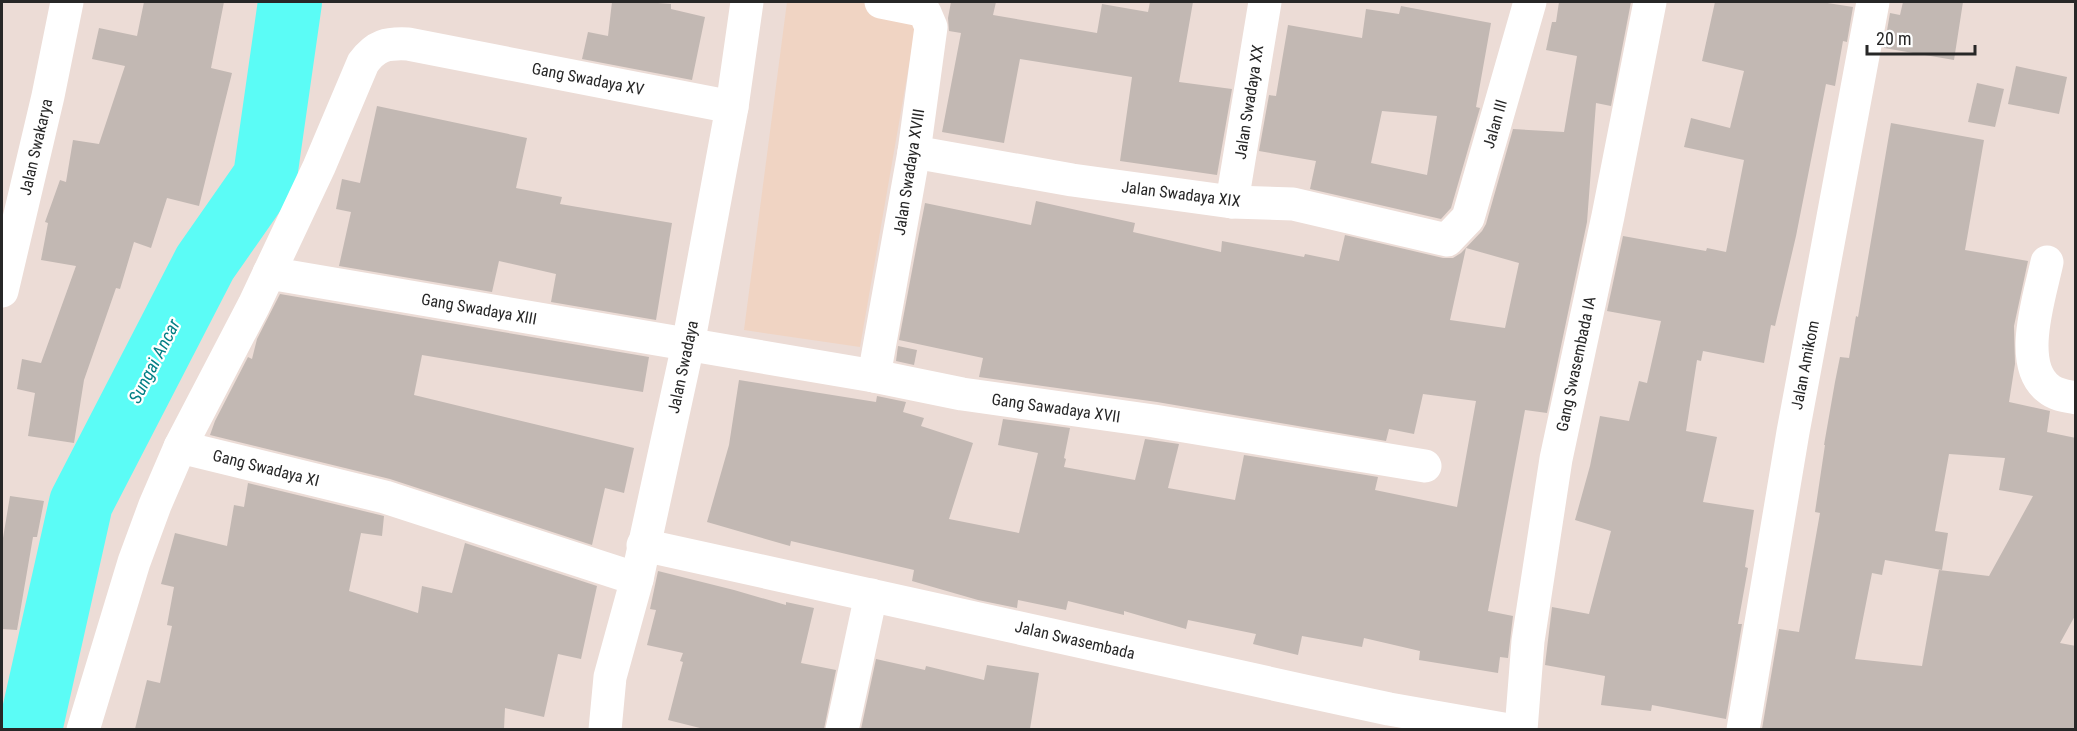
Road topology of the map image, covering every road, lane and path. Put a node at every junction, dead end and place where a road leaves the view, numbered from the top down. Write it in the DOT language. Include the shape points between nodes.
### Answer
graph roads {
  1 [pos="67,2"];
  2 [pos="747,2"];
  3 [pos="881,2"];
  4 [pos="1265,2"];
  5 [pos="1530,2"];
  6 [pos="1650,2"];
  7 [pos="1873,2"];
  8 [pos="732,107"];
  9 [pos="914,152"];
  10 [pos="1232,202"];
  11 [pos="1448,240"];
  12 [pos="2047,262"];
  13 [pos="269,273"];
  14 [pos="2,291"];
  15 [pos="688,345"];
  16 [pos="874,376"];
  17 [pos="2076,398"];
  18 [pos="180,447"];
  19 [pos="1425,465"];
  20 [pos="643,545"];
  21 [pos="637,579"];
  22 [pos="871,595"];
  23 [pos="83,729"];
  24 [pos="605,729"];
  25 [pos="842,729"];
  26 [pos="1509,729"];
  27 [pos="1521,729"];
  28 [pos="1743,729"];
  1 -- 14 [label="street, Jalan Swakarya"];
  2 -- 8 [label="street, Jalan Swadaya"];
  3 -- 9 [label="street, Jalan Swadaya XVIII" via="925,13 931,27"];
  4 -- 10 [label="street, Jalan Swadaya XX"];
  5 -- 11 [label="street, Jalan III" via="1468,218"];
  6 -- 27 [label="street, Gang Swasembada IA" via="1556,459 1528,641"];
  7 -- 28 [label="street, Jalan Amikom" via="1792,432"];
  8 -- 13 [label="street, Gang Swadaya XV" via="444,50 388,43 367,58 360,69"];
  8 -- 15 [label="street, Jalan Swadaya"];
  9 -- 10 [label="street, Jalan Swadaya XIX" via="1072,180"];
  9 -- 16 [label="street, Jalan Swadaya XVIII"];
  10 -- 11 [label="street, Jalan Swadaya XIX" via="1293,204"];
  12 -- 17 [label="street" via="2031,346 2033,365 2050,390"];
  13 -- 15 [label="street, Gang Swadaya XIII"];
  13 -- 18 [label="street, Gang Swadaya XV"];
  15 -- 16 [label="street, Gang Sawadaya XVII"];
  15 -- 20 [label="street, Jalan Swadaya"];
  16 -- 19 [label="street, Gang Sawadaya XVII" via="962,394"];
  18 -- 21 [label="street, Gang Swadaya XI" via="385,497"];
  18 -- 23 [label="street" via="134,562"];
  20 -- 21 [label="street, Jalan Swadaya"];
  20 -- 22 [label="street, Jalan Swasembada"];
  21 -- 24 [label="street, Jalan Swadaya" via="610,676"];
  22 -- 25 [label="street"];
  22 -- 26 [label="street, Jalan Swasembada" via="1378,707"];
}
